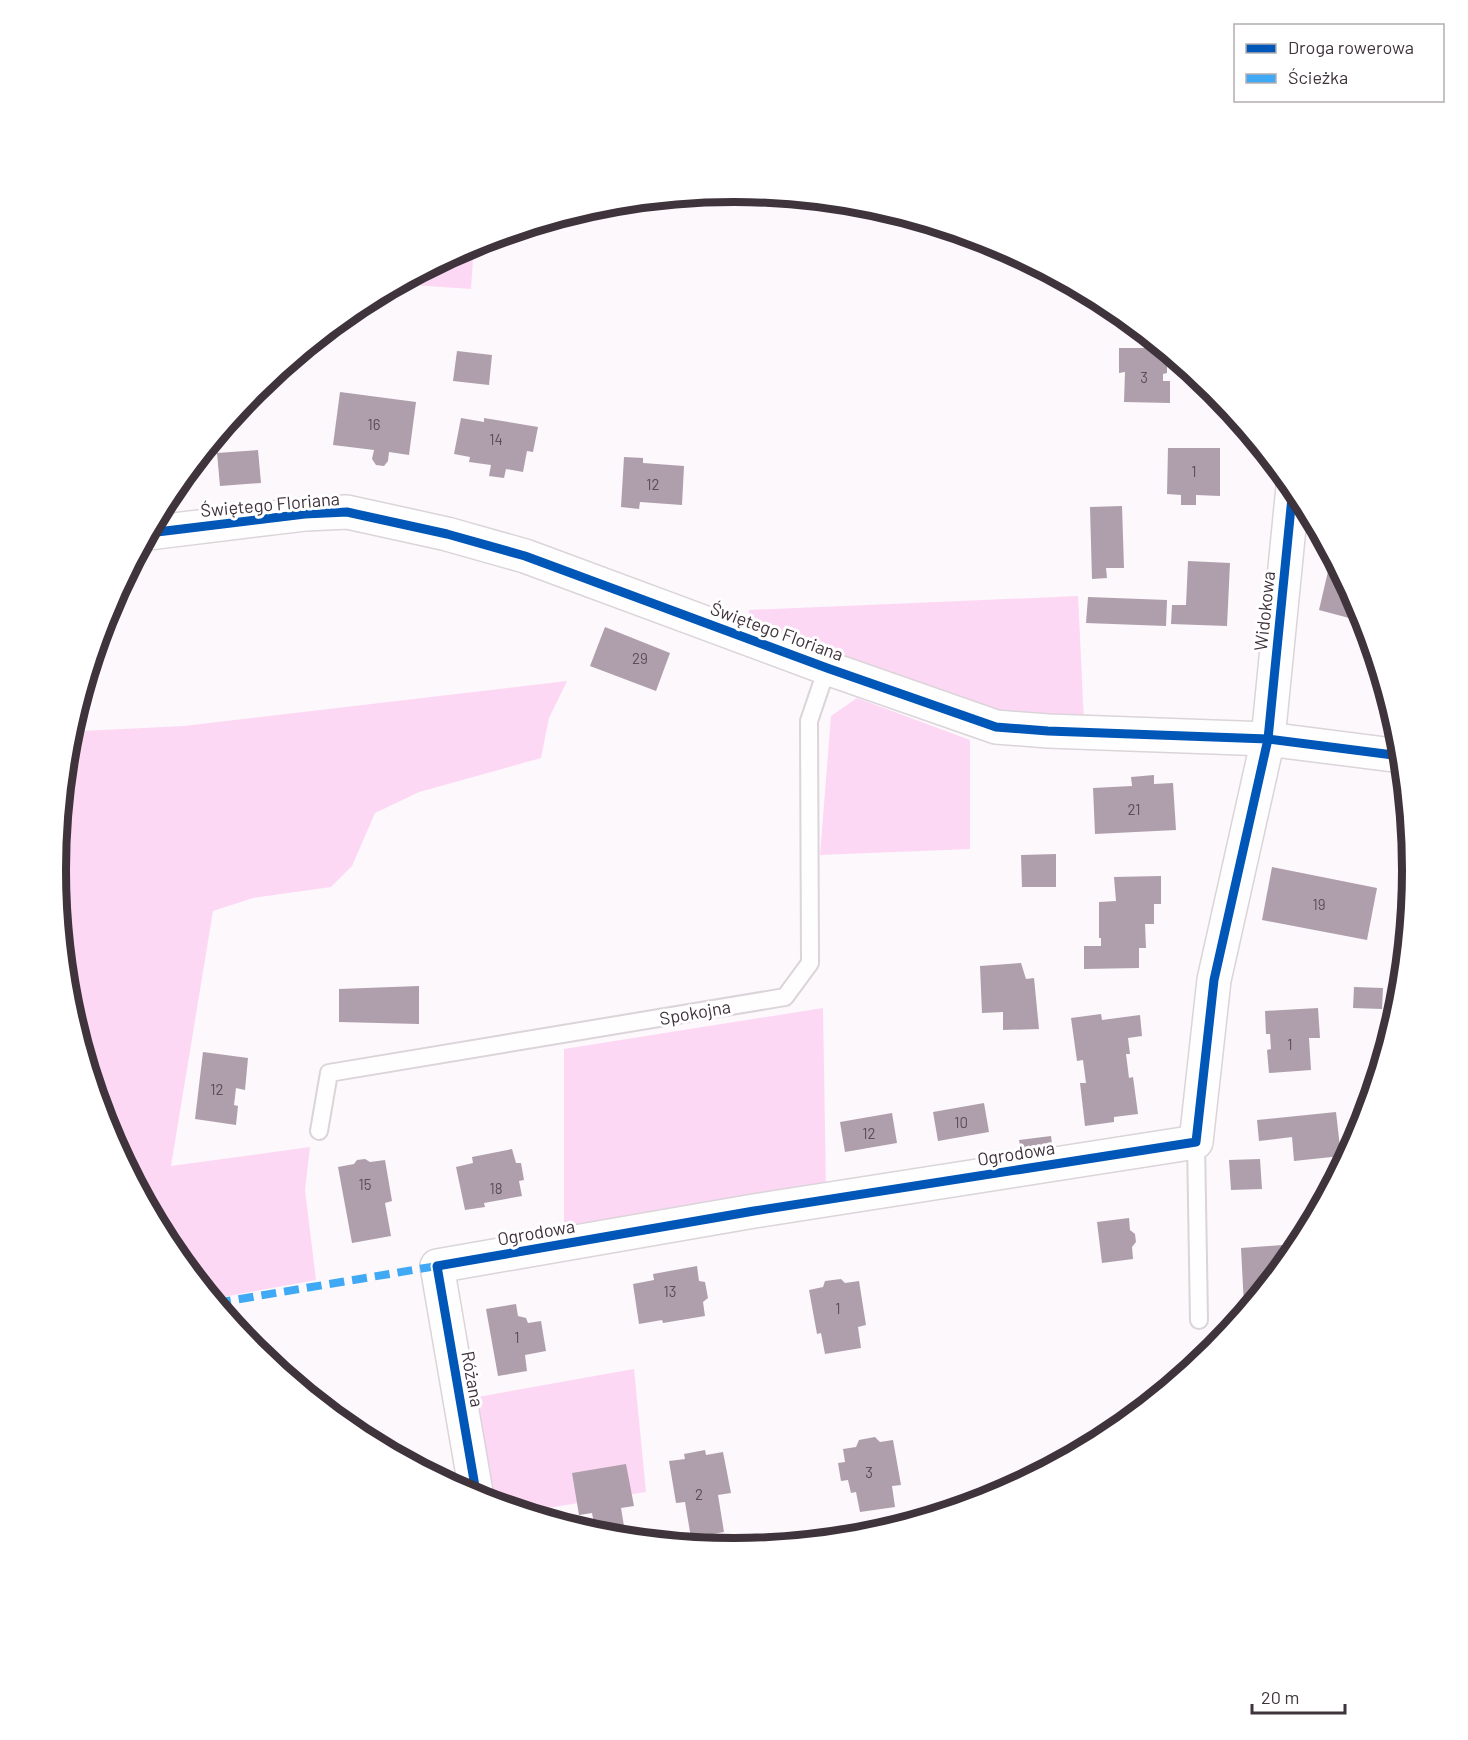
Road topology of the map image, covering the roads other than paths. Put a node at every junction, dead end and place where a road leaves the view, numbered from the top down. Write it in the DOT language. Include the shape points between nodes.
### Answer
graph roads {
  1 [pos="1291,503"];
  2 [pos="158,532"];
  3 [pos="827,668"];
  4 [pos="1268,739"];
  5 [pos="1391,755"];
  6 [pos="320,1131"];
  7 [pos="1196,1142"];
  8 [pos="437,1266"];
  9 [pos="1199,1320"];
  10 [pos="475,1486"];
  1 -- 4 [label="street, Widokowa"];
  2 -- 3 [label="street, Świętego Floriana" via="347,512 525,556"];
  3 -- 4 [label="street, Świętego Floriana" via="996,727"];
  3 -- 6 [label="lane, Spokojna" via="809,721 810,963 785,997 329,1073"];
  4 -- 5 [label="street, Świętego Floriana"];
  4 -- 7 [label="street" via="1214,980"];
  7 -- 8 [label="street, Ogrodowa" via="754,1211"];
  7 -- 9 [label="lane"];
  8 -- 10 [label="street, Różana"];
}
